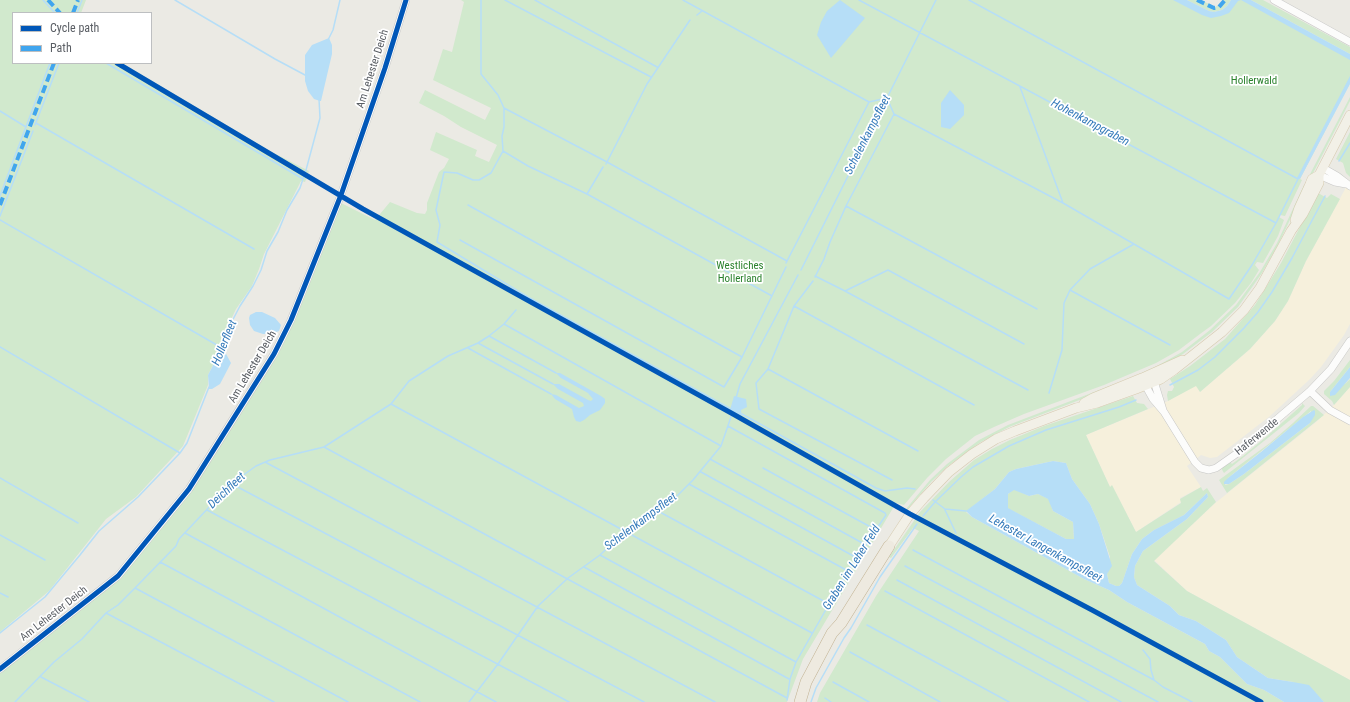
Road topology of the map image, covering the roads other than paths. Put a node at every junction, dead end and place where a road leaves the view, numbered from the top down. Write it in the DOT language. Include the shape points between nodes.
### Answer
graph roads {
  1 [pos="406,0"];
  2 [pos="1274,0"];
  3 [pos="1350,42"];
  4 [pos="1350,115"];
  5 [pos="1321,171"];
  6 [pos="1348,185"];
  7 [pos="1350,341"];
  8 [pos="1153,378"];
  9 [pos="1144,382"];
  10 [pos="1310,391"];
  11 [pos="1164,412"];
  12 [pos="1350,421"];
  13 [pos="889,546"];
  14 [pos="841,623"];
  15 [pos="0,669"];
  16 [pos="800,702"];
  17 [pos="806,702"];
  1 -- 15 [label="street, Am Lehester Deich" via="341,195 291,320 274,354 189,489 118,576"];
  2 -- 3 [label="street"];
  4 -- 5 [label="main road"];
  5 -- 6 [label="street" via="1335,182"];
  5 -- 8 [label="main road" via="1317,187 1303,214 1260,288 1244,310 1199,351"];
  7 -- 10 [label="street, Haferwende" via="1331,369"];
  8 -- 9 [label="main road"];
  8 -- 11 [label="street, Haferwende"];
  9 -- 11 [label="street, Haferwende"];
  9 -- 13 [label="main road" via="1097,403 1076,408 1015,431 972,454 949,472 924,498"];
  10 -- 11 [label="street, Haferwende" via="1236,454 1209,470 1201,468 1195,462"];
  10 -- 12 [label="street" via="1330,410"];
  13 -- 14 [label="highway"];
  14 -- 16 [label="highway" via="832,633 813,668"];
  14 -- 17 [label="highway"];
}
